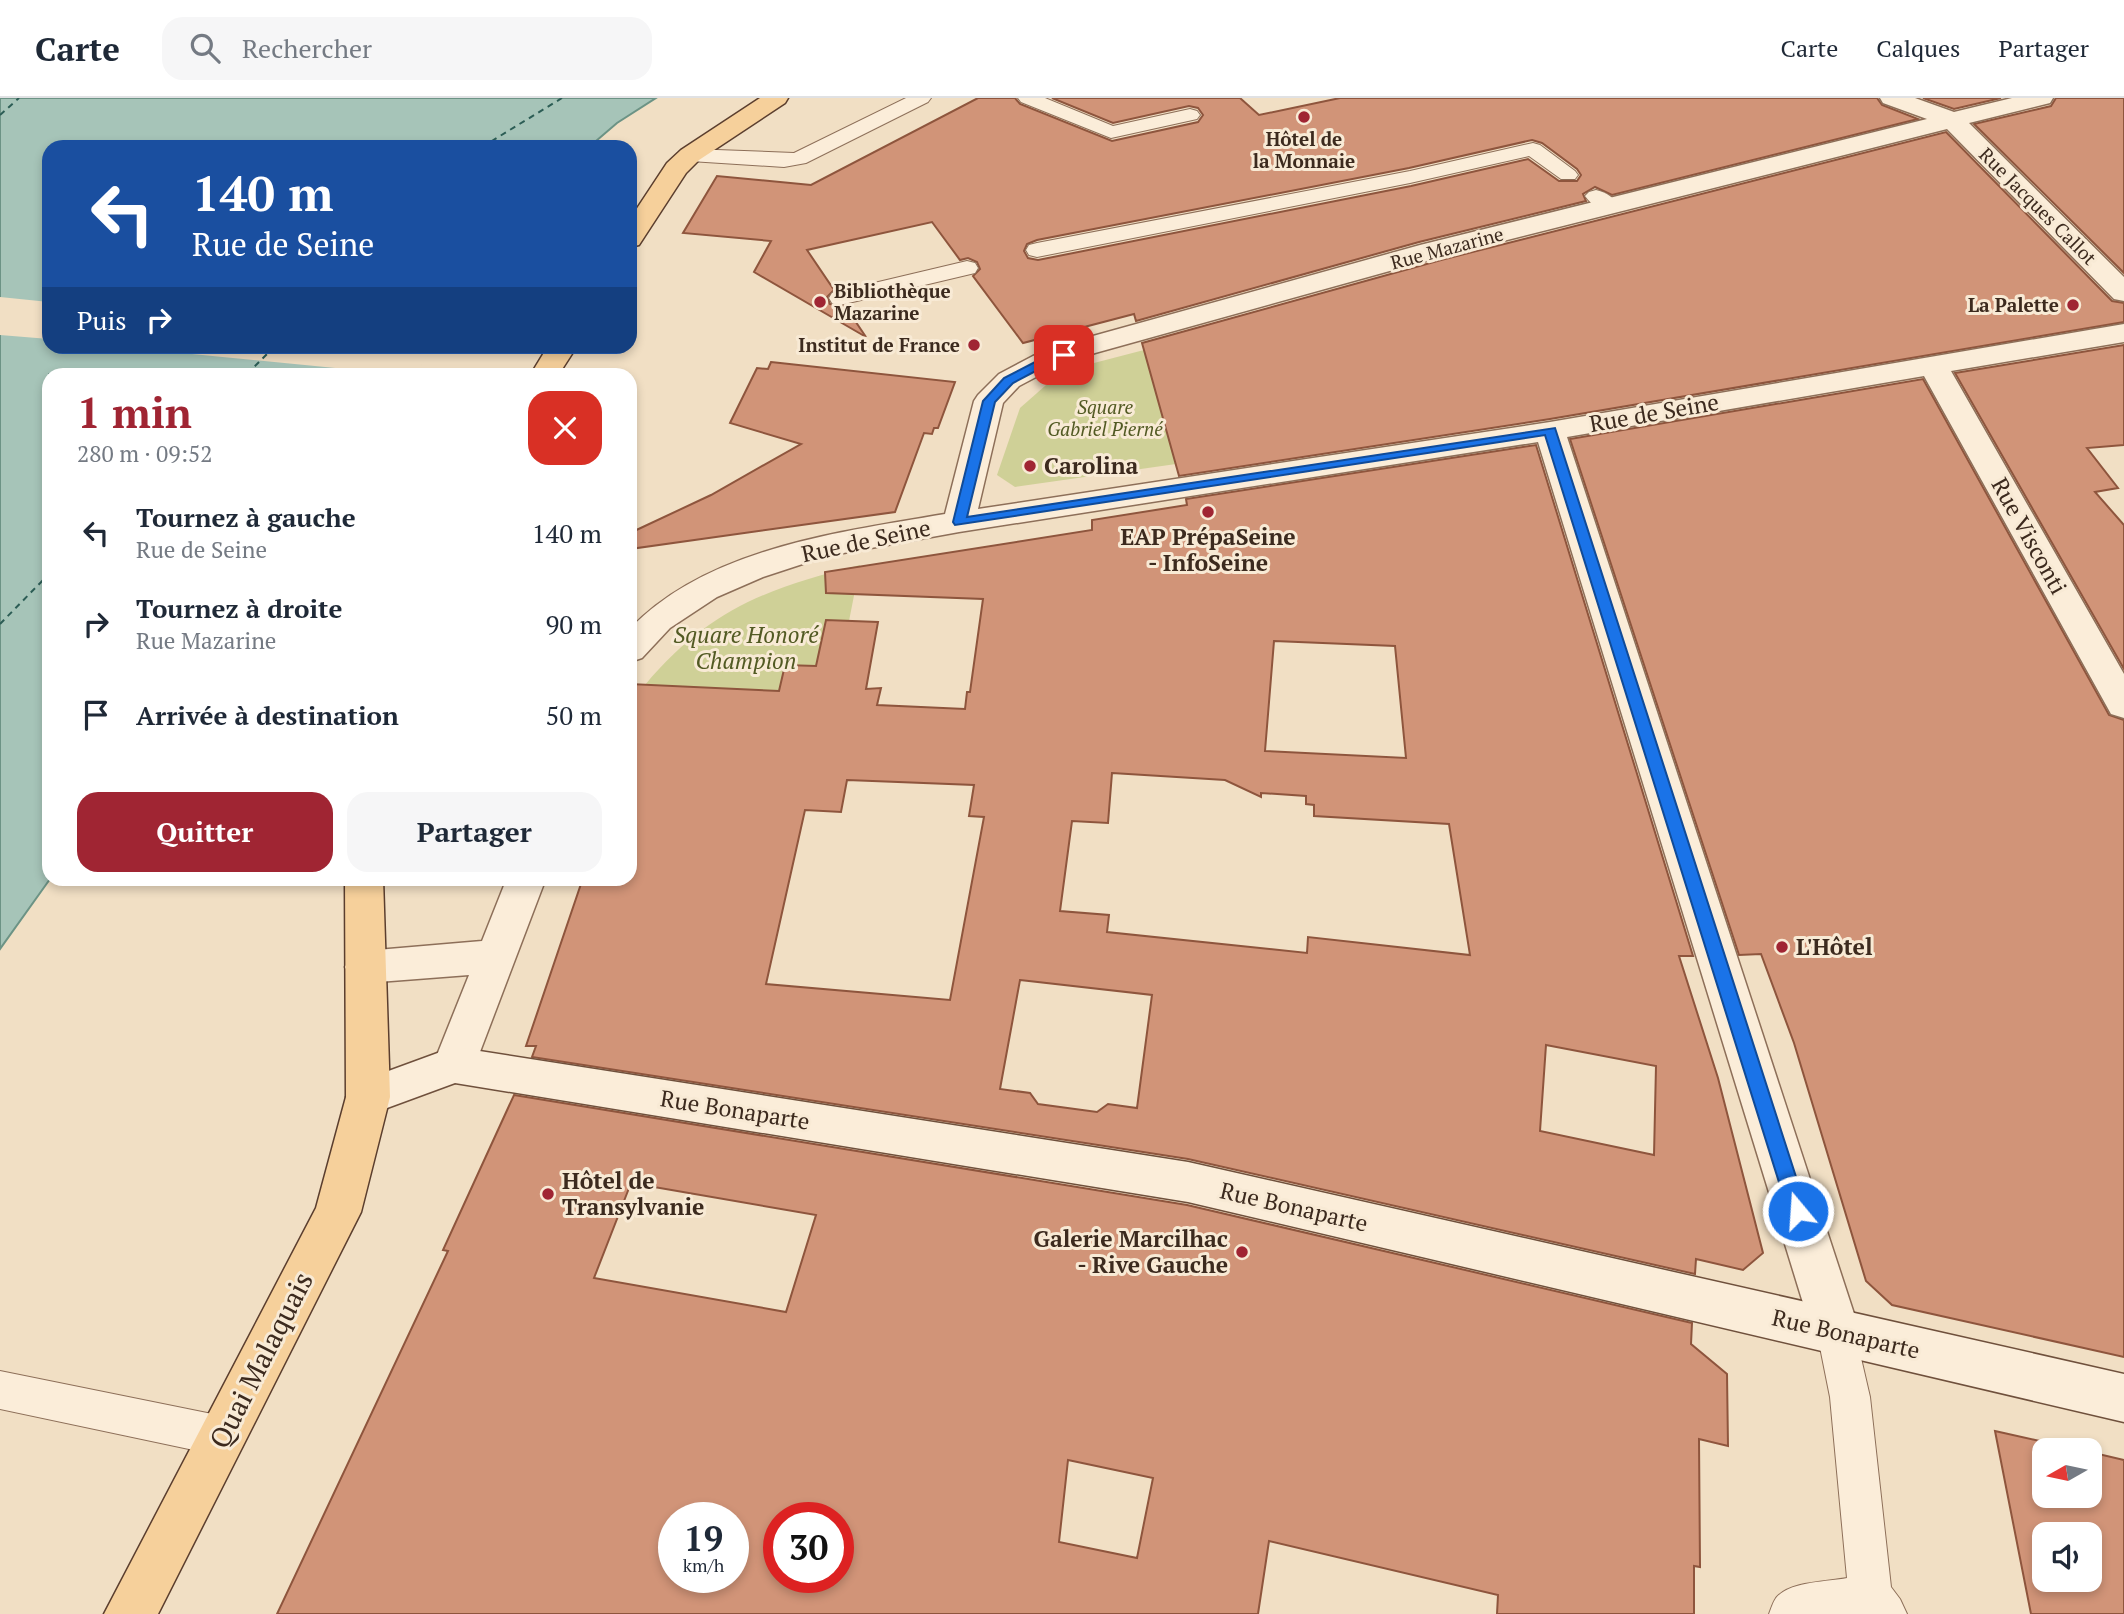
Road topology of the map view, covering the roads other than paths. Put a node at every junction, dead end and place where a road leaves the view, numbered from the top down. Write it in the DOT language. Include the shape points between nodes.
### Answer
graph roads {
  1 [pos="776,98"];
  2 [pos="921,98"];
  3 [pos="1028,98"];
  4 [pos="1892,98"];
  5 [pos="2041,98"];
  6 [pos="1190,115"];
  7 [pos="1952,120"];
  8 [pos="690,155"];
  9 [pos="1568,174"];
  10 [pos="637,228"];
  11 [pos="1037,250"];
  12 [pos="967,268"];
  13 [pos="2124,293"];
  14 [pos="840,298"];
  15 [pos="2124,333"];
  16 [pos="1933,366"];
  17 [pos="1550,431"];
  18 [pos="959,522"];
  19 [pos="637,642"];
  20 [pos="2124,705"];
  21 [pos="364,886"];
  22 [pos="524,886"];
  23 [pos="497,956"];
  24 [pos="365,967"];
  25 [pos="454,1065"];
  26 [pos="368,1097"];
  27 [pos="1836,1332"];
  28 [pos="0,1390"];
  29 [pos="2124,1398"];
  30 [pos="222,1436"];
  31 [pos="1878,1605"];
  32 [pos="130,1614"];
  33 [pos="1791,1614"];
  1 -- 8 [label="main road"];
  2 -- 8 [label="lane" via="799,159"];
  3 -- 6 [label="lane" via="1111,132"];
  4 -- 7 [label="street"];
  5 -- 7 [label="street, Rue Mazarine"];
  7 -- 13 [label="street, Rue Jacques Callot"];
  7 -- 18 [label="street, Rue Mazarine" via="1602,201 1043,362 1009,380 989,401"];
  8 -- 10 [label="main road" via="676,168"];
  9 -- 11 [label="lane" via="1533,149"];
  12 -- 14 [label="lane"];
  15 -- 16 [label="street, Rue de Seine"];
  16 -- 17 [label="street, Rue de Seine"];
  16 -- 20 [label="street, Rue Visconti"];
  17 -- 18 [label="street, Rue de Seine"];
  17 -- 27 [label="street"];
  18 -- 19 [label="street, Rue de Seine" via="822,547 751,569 705,589 658,620"];
  21 -- 24 [label="main road, Quai Malaquais"];
  22 -- 23 [label="street"];
  23 -- 24 [label="street"];
  23 -- 25 [label="street"];
  24 -- 26 [label="main road, Quai Malaquais"];
  25 -- 26 [label="street"];
  25 -- 27 [label="street, Rue Bonaparte" via="1188,1182"];
  26 -- 30 [label="main road, Quai Malaquais" via="338,1212"];
  27 -- 29 [label="street, Rue Bonaparte"];
  27 -- 31 [label="lane" via="1850,1398"];
  28 -- 30 [label="lane"];
  30 -- 32 [label="main road, Quai Malaquais"];
  31 -- 33 [label="lane" via="1799,1608"];
}
